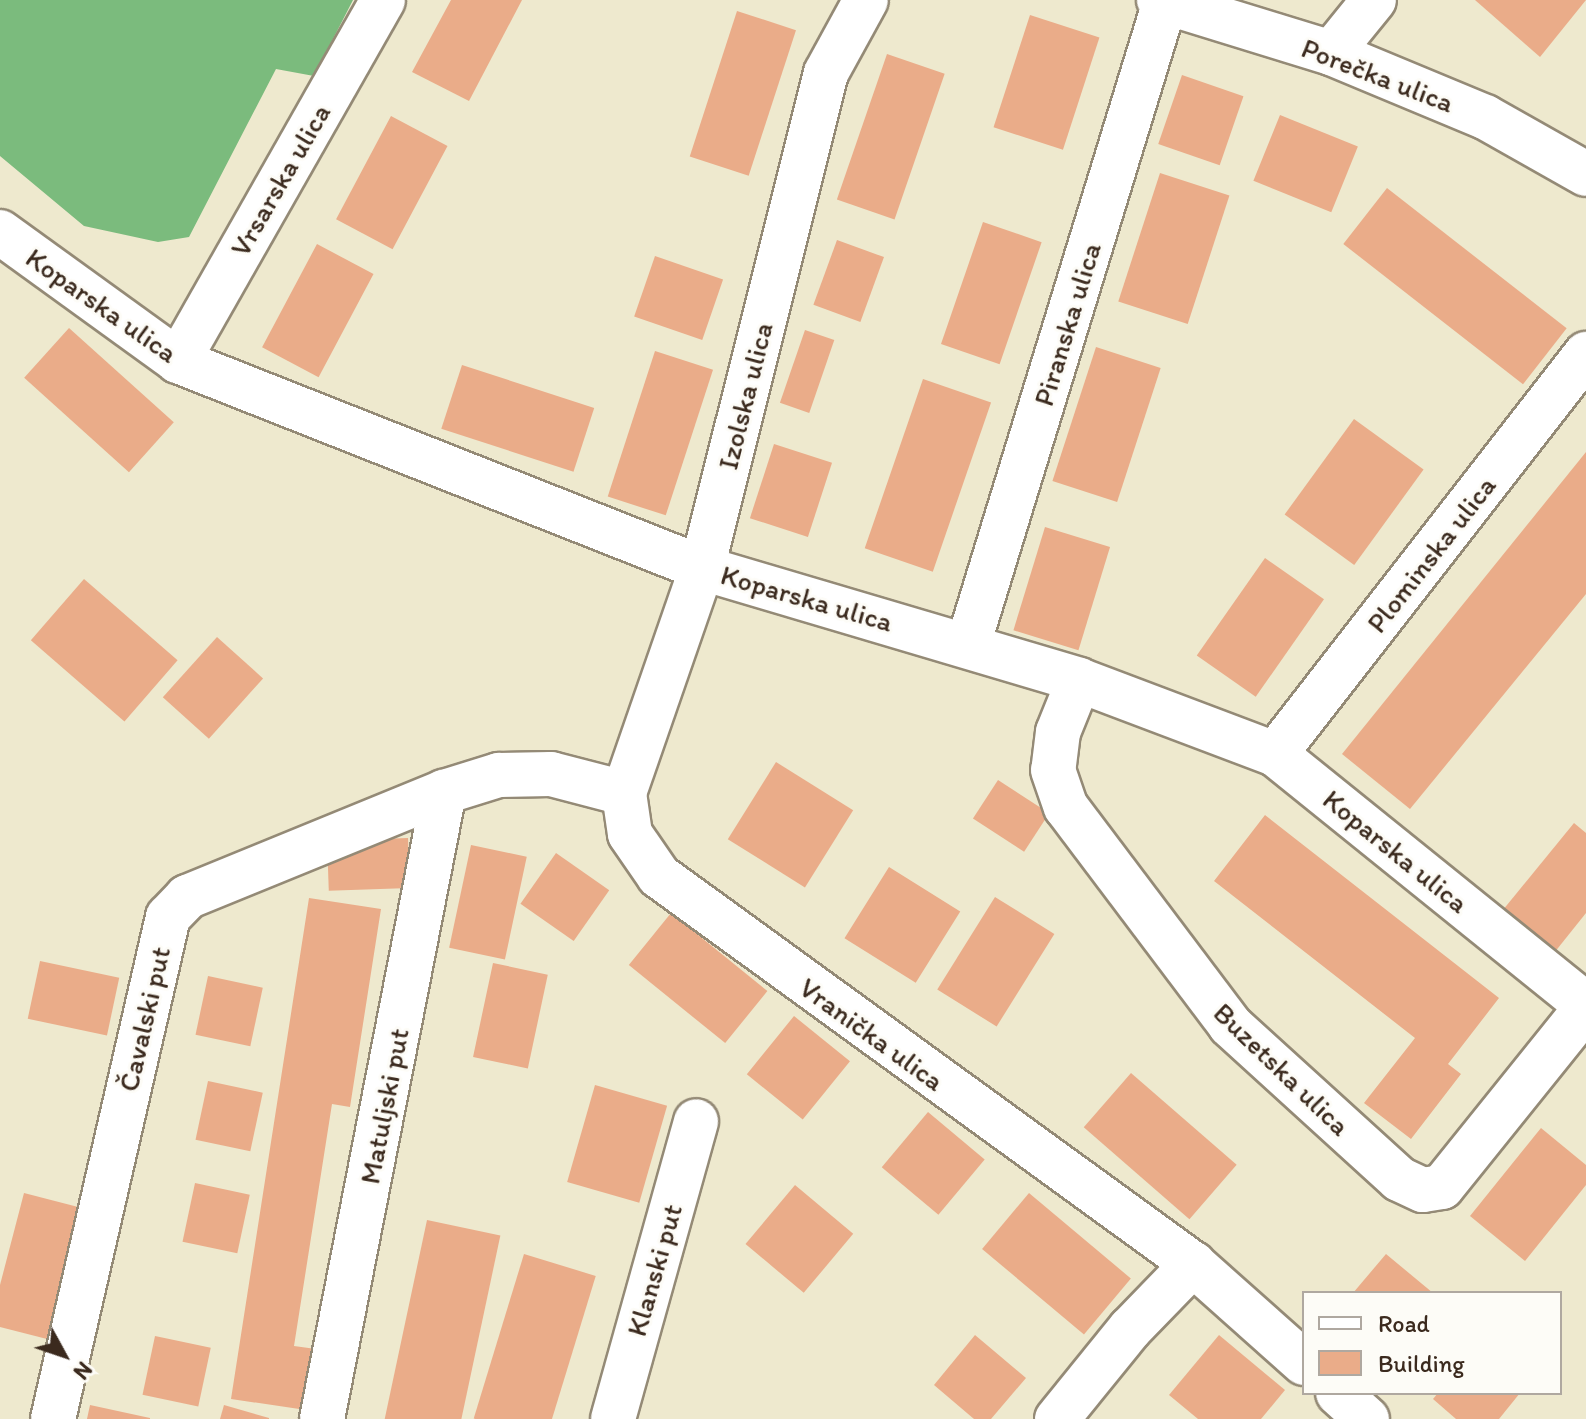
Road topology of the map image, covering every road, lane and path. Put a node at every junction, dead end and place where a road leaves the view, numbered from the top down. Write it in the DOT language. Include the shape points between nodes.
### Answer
graph roads {
  1 [pos="383,0"];
  2 [pos="866,0"];
  3 [pos="1374,0"];
  4 [pos="1162,1"];
  5 [pos="1331,53"];
  6 [pos="1586,174"];
  7 [pos="0,232"];
  8 [pos="1586,354"];
  9 [pos="178,361"];
  10 [pos="702,568"];
  11 [pos="968,645"];
  12 [pos="1079,680"];
  13 [pos="1275,754"];
  14 [pos="444,792"];
  15 [pos="624,793"];
  16 [pos="1585,1012"];
  17 [pos="696,1121"];
  18 [pos="1193,1264"];
  19 [pos="1302,1361"];
  20 [pos="1340,1395"];
  21 [pos="53,1419"];
  22 [pos="322,1419"];
  23 [pos="613,1419"];
  24 [pos="1057,1419"];
  25 [pos="1367,1419"];
  1 -- 9 [label="street, Vrsarska ulica"];
  2 -- 10 [label="street, Izolska ulica" via="826,73"];
  3 -- 5 [label="street"];
  4 -- 5 [label="street, Porečka ulica"];
  4 -- 11 [label="street, Piranska ulica"];
  5 -- 6 [label="street, Porečka ulica" via="1485,117"];
  7 -- 9 [label="street, Koparska ulica"];
  8 -- 13 [label="street, Plominska ulica"];
  9 -- 10 [label="street, Koparska ulica"];
  10 -- 11 [label="street, Koparska ulica"];
  10 -- 15 [label="street, Izolska ulica"];
  11 -- 12 [label="street, Koparska ulica"];
  12 -- 13 [label="street, Koparska ulica"];
  12 -- 16 [label="street, Buzetska ulica" via="1058,732 1053,770 1066,807 1230,1025 1399,1179 1423,1190 1442,1187"];
  13 -- 16 [label="street, Koparska ulica"];
  14 -- 15 [label="street" via="499,775 551,774"];
  14 -- 21 [label="street, Čavalski put" via="187,897 168,917"];
  14 -- 22 [label="street, Matuljski put"];
  15 -- 18 [label="street, Vranička ulica" via="630,834 659,876"];
  17 -- 23 [label="street, Klanski put"];
  18 -- 19 [label="street, Vranička ulica"];
  18 -- 24 [label="street"];
  20 -- 25 [label="street"];
}
